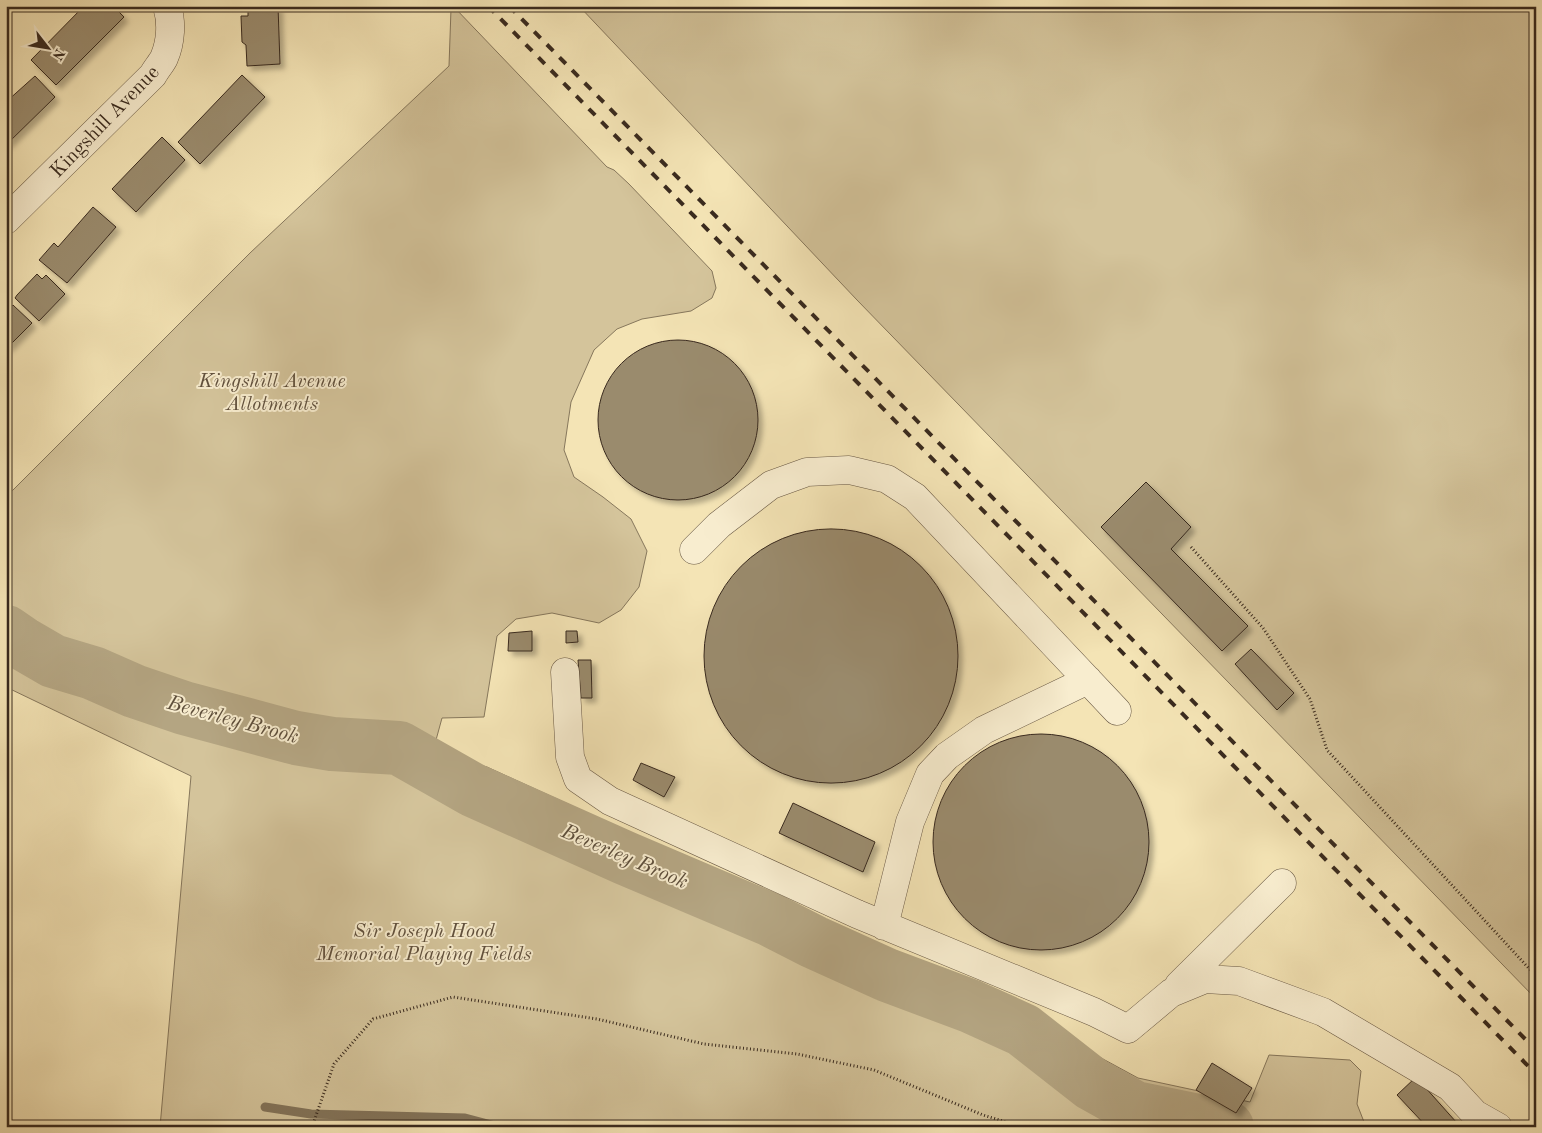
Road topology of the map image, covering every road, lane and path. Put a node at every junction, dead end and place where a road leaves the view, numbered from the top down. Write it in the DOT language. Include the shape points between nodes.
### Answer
graph roads {
  1 [pos="167,6"];
  2 [pos="6,220"];
  3 [pos="1191,547"];
  4 [pos="694,550"];
  5 [pos="565,672"];
  6 [pos="1088,680"];
  7 [pos="1117,711"];
  8 [pos="1282,883"];
  9 [pos="884,926"];
  10 [pos="1536,976"];
  11 [pos="1171,993"];
  12 [pos="312,1127"];
  13 [pos="1022,1127"];
  14 [pos="1498,1127"];
  1 -- 2 [label="street, Kingshill Avenue" via="170,40 153,75"];
  3 -- 10 [label="path" via="1263,628 1310,700 1327,750"];
  4 -- 6 [label="street" via="719,525 771,485 807,472 849,470 887,479 915,498"];
  5 -- 9 [label="street" via="570,757 578,779 610,801"];
  6 -- 7 [label="street"];
  6 -- 9 [label="street" via="984,730 947,756 930,774 910,822"];
  8 -- 11 [label="street"];
  9 -- 11 [label="street" via="1128,1029"];
  11 -- 14 [label="street" via="1205,979 1239,981 1323,1012 1450,1088 1476,1114"];
  12 -- 13 [label="path" via="334,1064 372,1019 453,997 597,1019 704,1044 797,1054 874,1070"];
}
